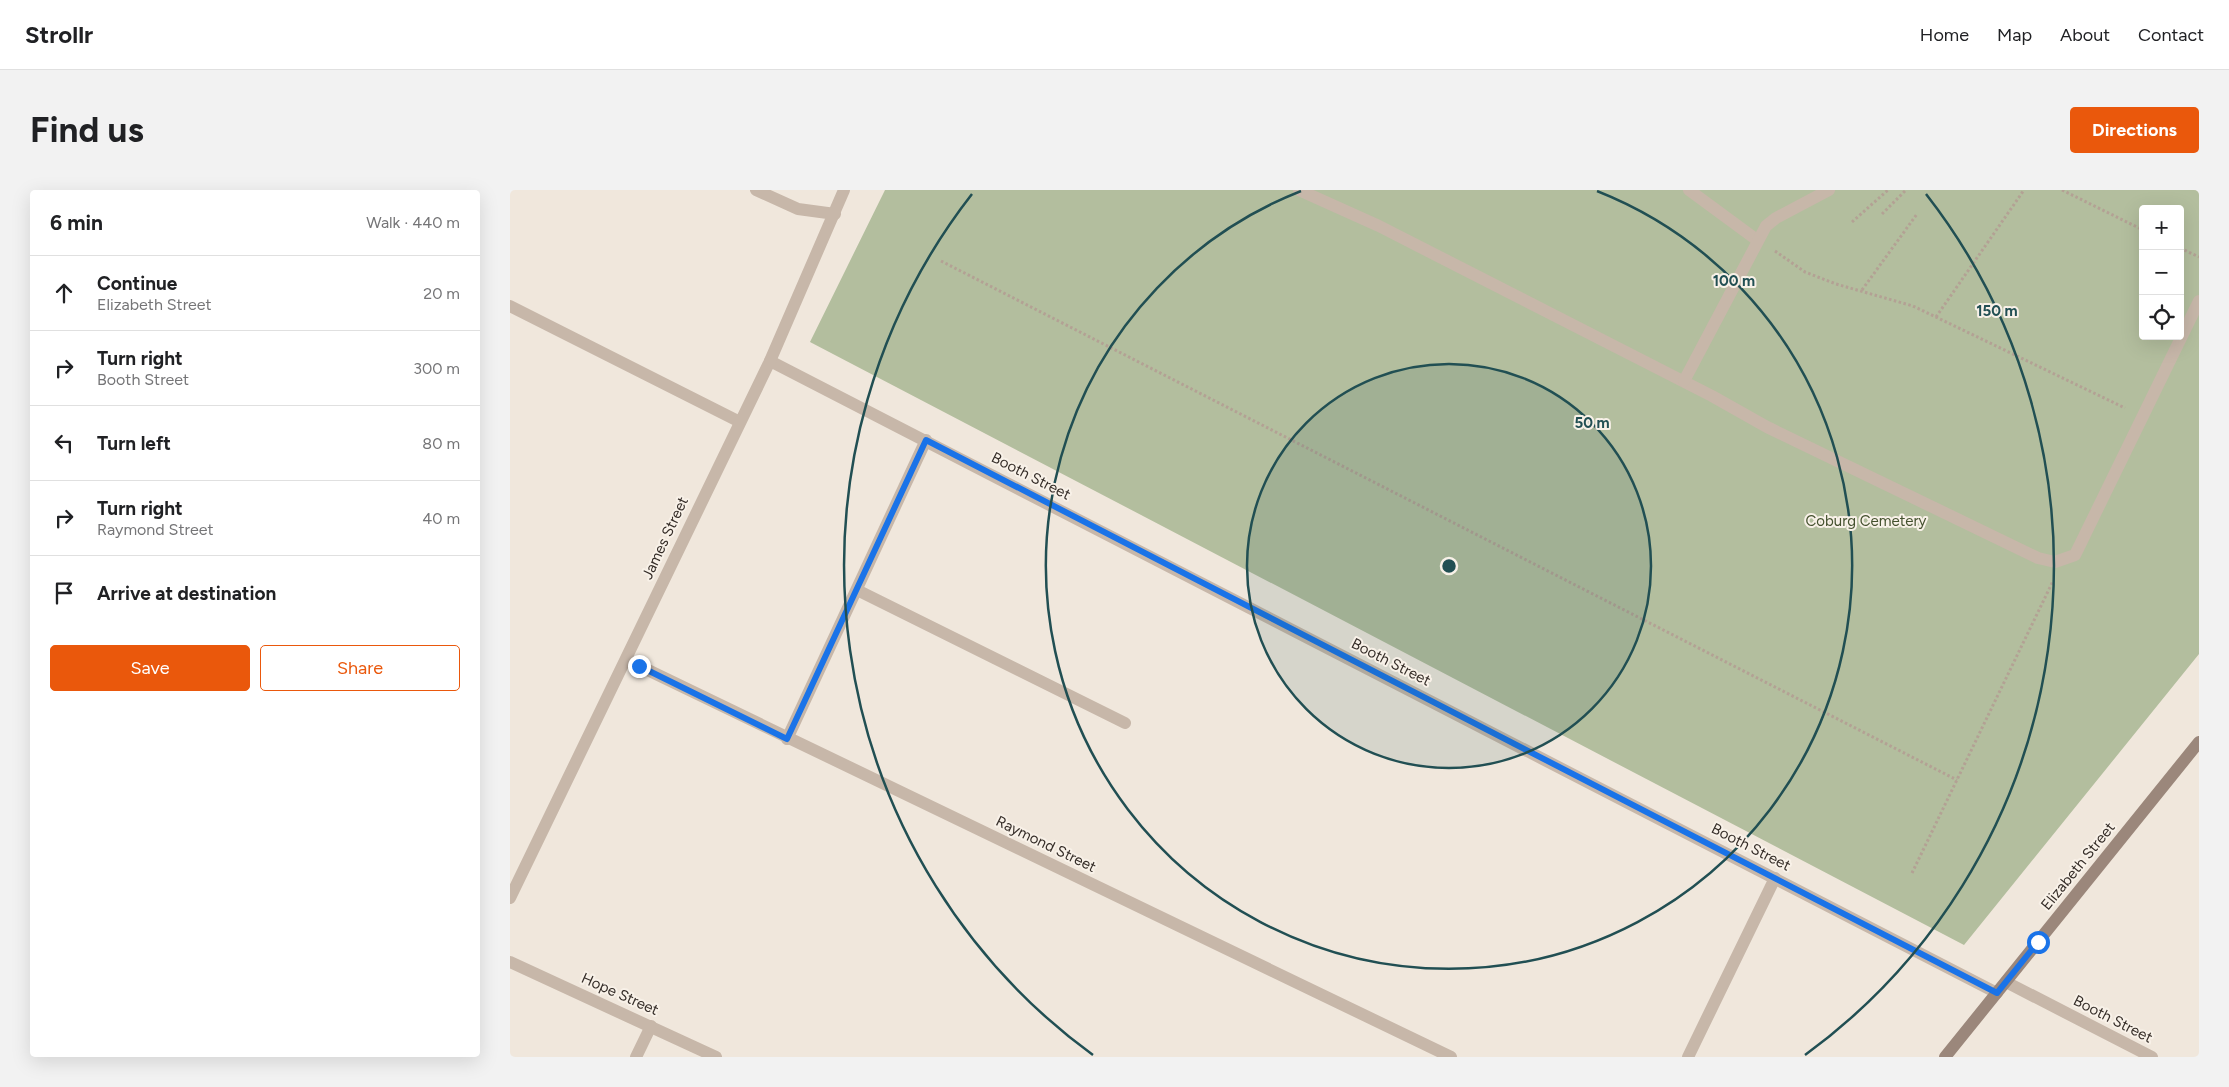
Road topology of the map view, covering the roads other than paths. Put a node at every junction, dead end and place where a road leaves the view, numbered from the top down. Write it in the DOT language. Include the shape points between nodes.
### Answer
graph roads {
  1 [pos="756,190"];
  2 [pos="844,190"];
  3 [pos="1299,190"];
  4 [pos="1689,190"];
  5 [pos="1829,190"];
  6 [pos="835,214"];
  7 [pos="1758,239"];
  8 [pos="2199,300"];
  9 [pos="510,306"];
  10 [pos="770,360"];
  11 [pos="1684,381"];
  12 [pos="738,421"];
  13 [pos="926,440"];
  14 [pos="857,590"];
  15 [pos="627,660"];
  16 [pos="1125,723"];
  17 [pos="787,739"];
  18 [pos="2199,742"];
  19 [pos="1774,878"];
  20 [pos="510,898"];
  21 [pos="510,962"];
  22 [pos="2006,982"];
  23 [pos="1997,993"];
  24 [pos="651,1026"];
  25 [pos="636,1057"];
  26 [pos="716,1057"];
  27 [pos="1451,1057"];
  28 [pos="1688,1057"];
  29 [pos="1945,1057"];
  30 [pos="2152,1057"];
  1 -- 6 [label="street" via="798,208"];
  2 -- 6 [label="street, James Street"];
  3 -- 11 [label="street" via="1379,226"];
  4 -- 7 [label="street"];
  5 -- 7 [label="street" via="1776,218"];
  6 -- 10 [label="street, James Street"];
  7 -- 11 [label="street"];
  8 -- 11 [label="street" via="2075,556 2063,561 2038,558 1776,431"];
  9 -- 12 [label="street"];
  10 -- 12 [label="street, James Street"];
  10 -- 13 [label="street, Booth Street"];
  12 -- 15 [label="street, James Street"];
  13 -- 14 [label="street"];
  13 -- 19 [label="street, Booth Street"];
  14 -- 16 [label="street"];
  14 -- 17 [label="street"];
  15 -- 17 [label="street, Raymond Street"];
  15 -- 20 [label="street, James Street"];
  17 -- 27 [label="street, Raymond Street"];
  18 -- 22 [label="main road, Elizabeth Street"];
  19 -- 23 [label="street, Booth Street"];
  19 -- 28 [label="street"];
  21 -- 24 [label="street, Hope Street"];
  22 -- 23 [label="main road, Elizabeth Street"];
  22 -- 30 [label="street, Booth Street"];
  23 -- 29 [label="main road, Elizabeth Street"];
  24 -- 25 [label="street"];
  24 -- 26 [label="street, Hope Street"];
}
